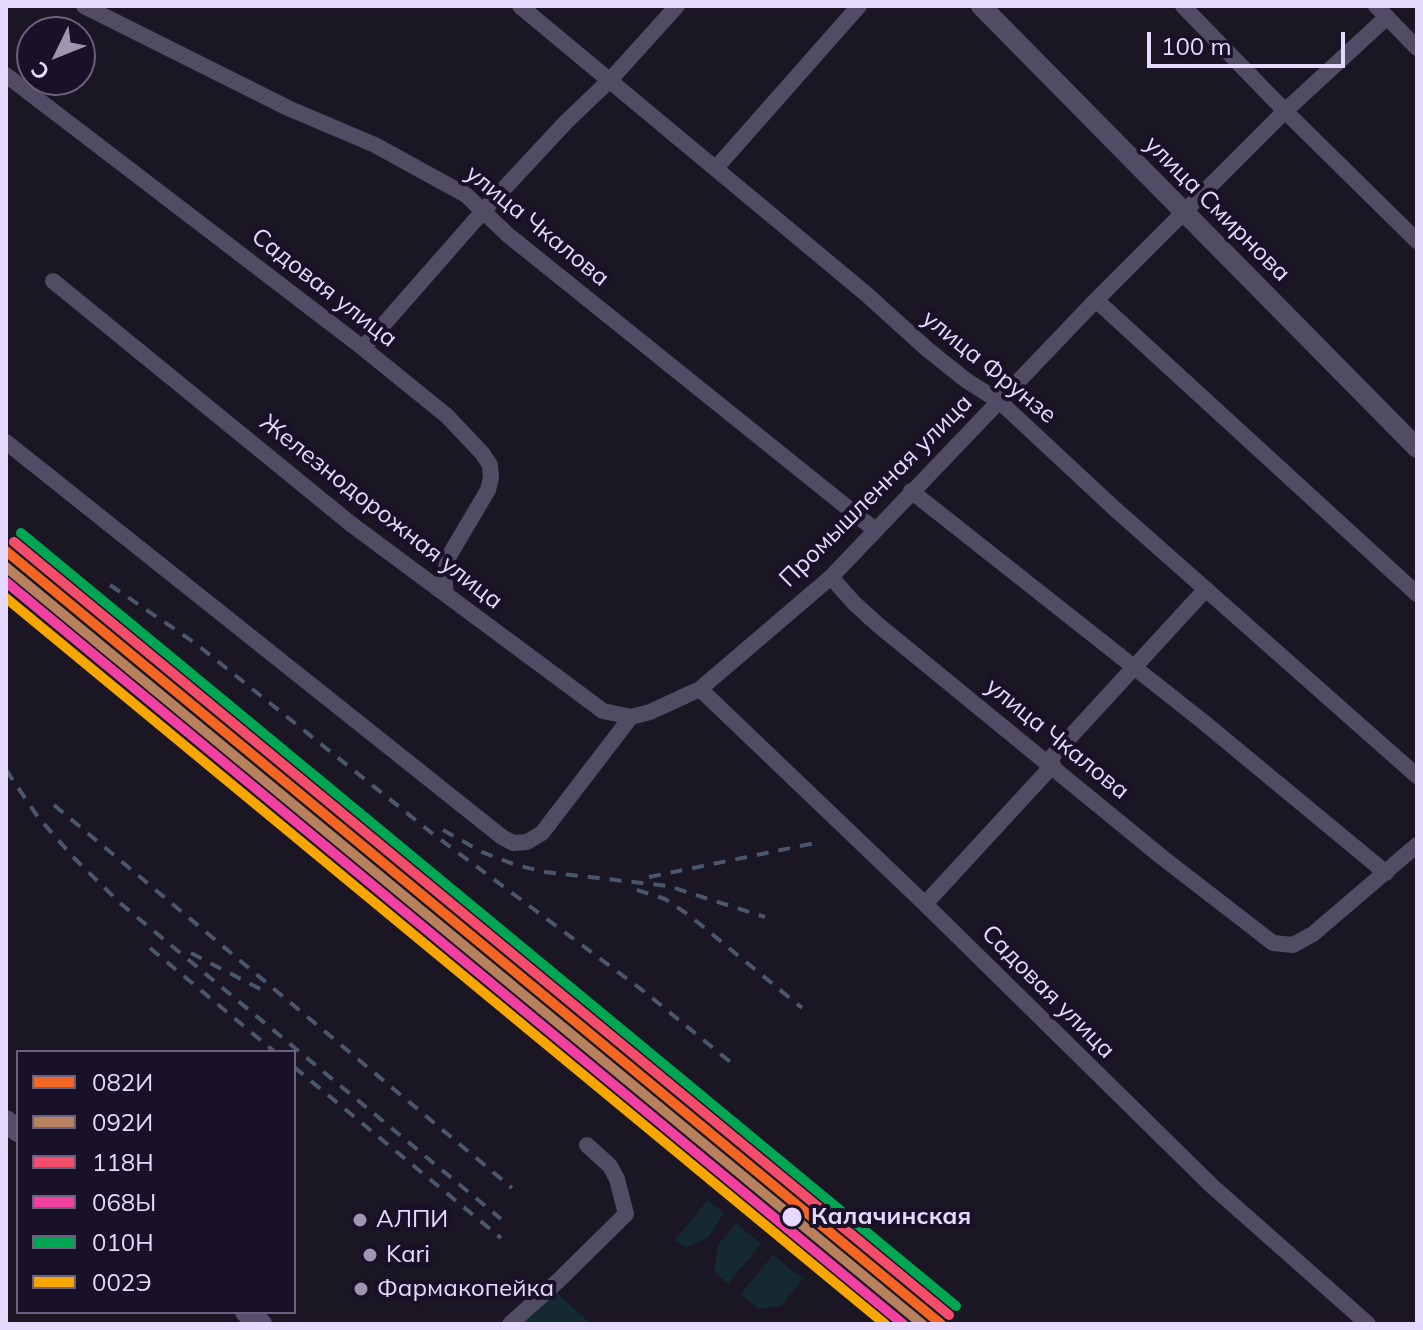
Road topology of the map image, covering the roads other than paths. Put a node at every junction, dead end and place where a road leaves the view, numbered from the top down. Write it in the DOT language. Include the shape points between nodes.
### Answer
graph roads {
  1 [pos="84,6"];
  2 [pos="121,6"];
  3 [pos="520,6"];
  4 [pos="677,6"];
  5 [pos="859,6"];
  6 [pos="981,6"];
  7 [pos="1183,6"];
  8 [pos="1382,11"];
  9 [pos="111,20"];
  10 [pos="1417,48"];
  11 [pos="6,75"];
  12 [pos="611,79"];
  13 [pos="1285,111"];
  14 [pos="716,168"];
  15 [pos="484,210"];
  16 [pos="1183,213"];
  17 [pos="1417,241"];
  18 [pos="53,281"];
  19 [pos="1096,300"];
  20 [pos="363,348"];
  21 [pos="999,401"];
  22 [pos="6,442"];
  23 [pos="1417,448"];
  24 [pos="911,491"];
  25 [pos="874,529"];
  26 [pos="831,577"];
  27 [pos="1206,589"];
  28 [pos="446,594"];
  29 [pos="1417,594"];
  30 [pos="1135,669"];
  31 [pos="700,689"];
  32 [pos="631,717"];
  33 [pos="1050,763"];
  34 [pos="1417,776"];
  35 [pos="1417,845"];
  36 [pos="1386,873"];
  37 [pos="925,904"];
  38 [pos="587,1145"];
  39 [pos="510,1324"];
  40 [pos="1368,1324"];
  1 -- 9 [label="street, улица Чкалова"];
  2 -- 9 [label="street"];
  3 -- 12 [label="street, улица Фрунзе"];
  4 -- 12 [label="street"];
  5 -- 14 [label="street"];
  6 -- 16 [label="street, улица Смирнова"];
  7 -- 13 [label="street"];
  8 -- 10 [label="street"];
  8 -- 13 [label="street, Промышленная улица"];
  9 -- 15 [label="street, улица Чкалова" via="375,145"];
  11 -- 20 [label="street, Садовая улица"];
  12 -- 14 [label="street, улица Фрунзе"];
  12 -- 15 [label="street"];
  13 -- 16 [label="street, Промышленная улица"];
  13 -- 17 [label="street"];
  14 -- 21 [label="street, улица Фрунзе" via="927,349"];
  15 -- 20 [label="street"];
  15 -- 25 [label="street, улица Чкалова" via="508,235"];
  16 -- 19 [label="street, Промышленная улица"];
  16 -- 23 [label="street, улица Смирнова"];
  18 -- 28 [label="street, Железнодорожная улица" via="351,524"];
  19 -- 21 [label="street, Промышленная улица"];
  19 -- 29 [label="street"];
  20 -- 28 [label="street, Садовая улица" via="447,416 490,465 488,490 449,556"];
  21 -- 24 [label="street, Промышленная улица"];
  21 -- 27 [label="street, улица Фрунзе"];
  22 -- 32 [label="street" via="513,843 542,833"];
  24 -- 25 [label="street, Промышленная улица"];
  24 -- 30 [label="street"];
  25 -- 26 [label="street, Промышленная улица"];
  26 -- 31 [label="street, Промышленная улица"];
  26 -- 33 [label="street, улица Чкалова" via="877,624"];
  27 -- 30 [label="street"];
  27 -- 34 [label="street, улица Фрунзе"];
  28 -- 32 [label="street, Железнодорожная улица" via="603,711"];
  30 -- 33 [label="street"];
  30 -- 36 [label="street"];
  31 -- 32 [label="street"];
  31 -- 37 [label="street, Садовая улица"];
  33 -- 36 [label="street, улица Чкалова" via="1273,943 1293,945 1313,934"];
  33 -- 37 [label="street"];
  35 -- 36 [label="street"];
  37 -- 40 [label="street, Садовая улица" via="1212,1186"];
  38 -- 39 [label="street" via="610,1166 626,1214"];
}
